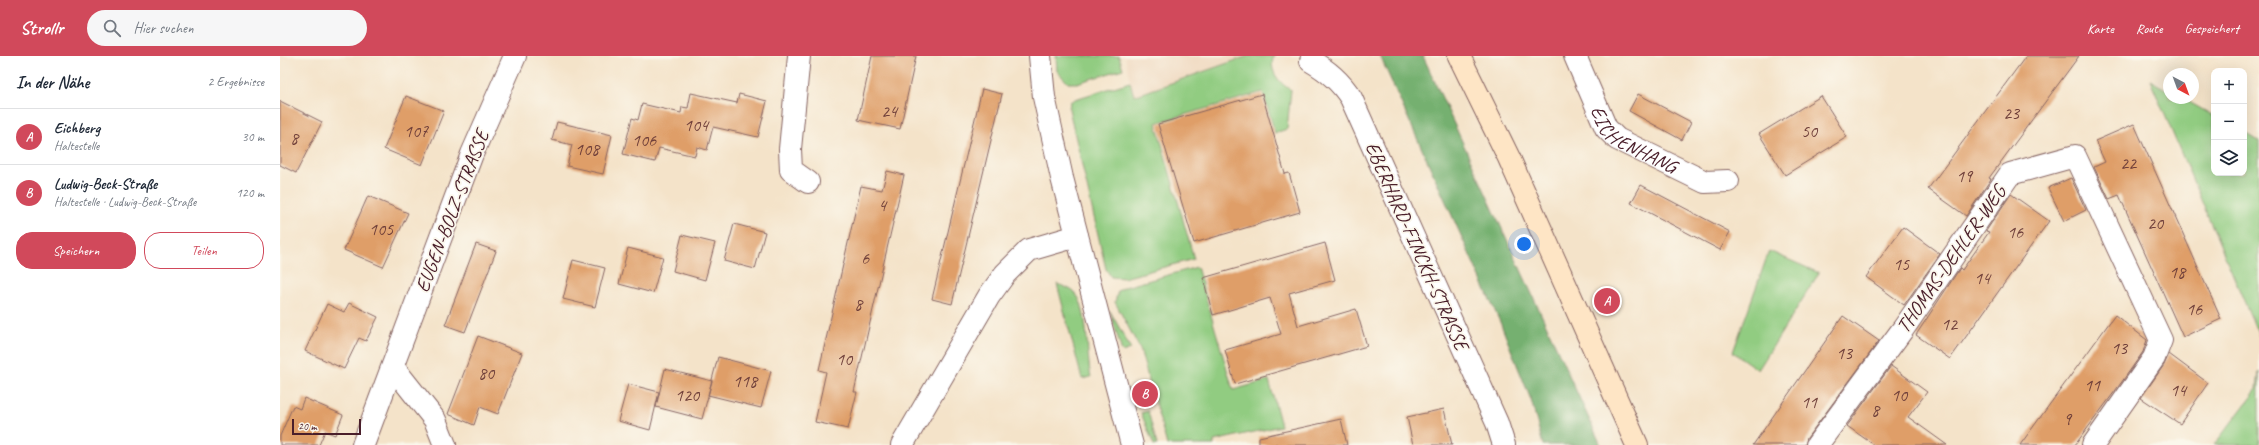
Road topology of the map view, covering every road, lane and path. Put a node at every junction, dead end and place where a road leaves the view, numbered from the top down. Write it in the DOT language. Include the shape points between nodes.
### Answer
graph roads {
  1 [pos="515,56"];
  2 [pos="799,56"];
  3 [pos="1040,56"];
  4 [pos="1459,56"];
  5 [pos="1575,56"];
  6 [pos="1311,61"];
  7 [pos="1728,181"];
  8 [pos="808,182"];
  9 [pos="1076,236"];
  10 [pos="393,367"];
  11 [pos="363,445"];
  12 [pos="445,445"];
  13 [pos="902,445"];
  14 [pos="1132,445"];
  15 [pos="1504,445"];
  16 [pos="1637,445"];
  17 [pos="1817,445"];
  18 [pos="2093,445"];
  1 -- 10 [label="street, EUGEN-BOLZ-STRASSE" via="472,154"];
  2 -- 8 [label="street" via="790,149 791,170"];
  3 -- 9 [label="street" via="1044,97"];
  4 -- 16 [label="main road" via="1512,165"];
  5 -- 7 [label="street, EICHENHANG" via="1606,128 1617,140 1705,182"];
  6 -- 15 [label="street, EBERHARD-FINCKH-STRASSE" via="1342,84 1351,98 1497,423"];
  9 -- 13 [label="street" via="1029,250 1005,274 989,296"];
  9 -- 14 [label="street"];
  10 -- 11 [label="street, EUGEN-BOLZ-STRASSE"];
  10 -- 12 [label="street" via="435,420"];
  17 -- 18 [label="street, THOMAS-DEHLER-WEG" via="1903,329 2010,174 2075,156 2161,340 2154,358"];
}
